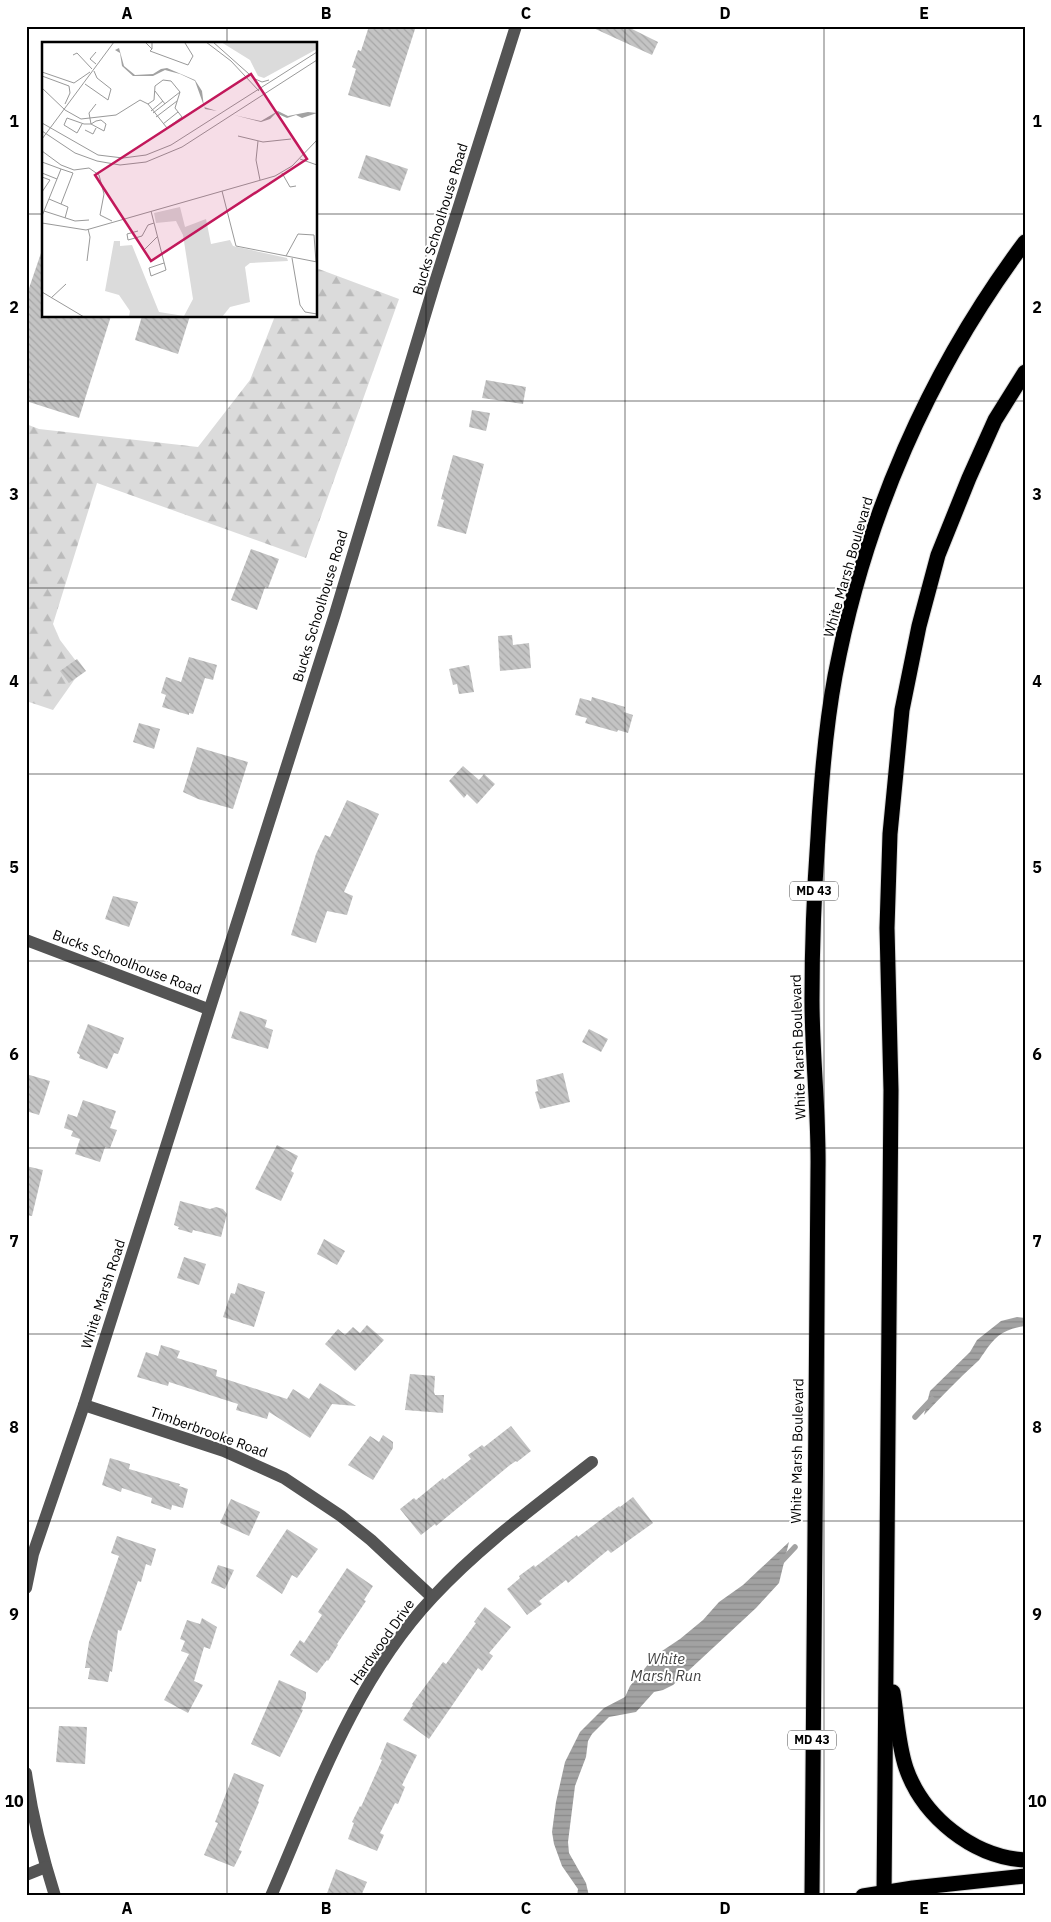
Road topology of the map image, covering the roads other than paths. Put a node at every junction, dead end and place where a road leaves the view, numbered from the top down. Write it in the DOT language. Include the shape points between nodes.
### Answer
graph roads {
  1 [pos="516,26"];
  2 [pos="1025,242"];
  3 [pos="1025,372"];
  4 [pos="26,940"];
  5 [pos="208,1009"];
  6 [pos="84,1405"];
  7 [pos="592,1462"];
  8 [pos="26,1588"];
  9 [pos="432,1597"];
  10 [pos="886,1636"];
  11 [pos="26,1773"];
  12 [pos="1025,1860"];
  13 [pos="46,1867"];
  14 [pos="26,1874"];
  15 [pos="1025,1876"];
  16 [pos="884,1894"];
  17 [pos="55,1896"];
  18 [pos="271,1896"];
  19 [pos="812,1896"];
  20 [pos="863,1896"];
  1 -- 5 [label="street, Bucks Schoolhouse Road"];
  2 -- 19 [label="highway, White Marsh Boulevard / MD 43" via="943,369 890,483 853,594 828,722 820,789 813,912 812,1004 818,1162 813,1456"];
  3 -- 10 [label="highway" via="995,420 938,555 902,710 890,834 887,928 890,1090"];
  4 -- 5 [label="street, Bucks Schoolhouse Road"];
  5 -- 6 [label="street, White Marsh Road"];
  6 -- 8 [label="street, White Marsh Road" via="32,1554"];
  6 -- 9 [label="street, Timberbrooke Road" via="224,1451 284,1478 371,1540"];
  7 -- 9 [label="street, Hardwood Drive" via="498,1535"];
  9 -- 18 [label="street, Hardwood Drive" via="365,1688 335,1748"];
  10 -- 12 [label="highway" via="902,1752 916,1789 933,1813 965,1840 989,1852"];
  10 -- 16 [label="highway"];
  11 -- 13 [label="street" via="32,1815"];
  13 -- 14 [label="street"];
  13 -- 17 [label="street"];
  15 -- 16 [label="highway"];
  16 -- 20 [label="highway"];
}
